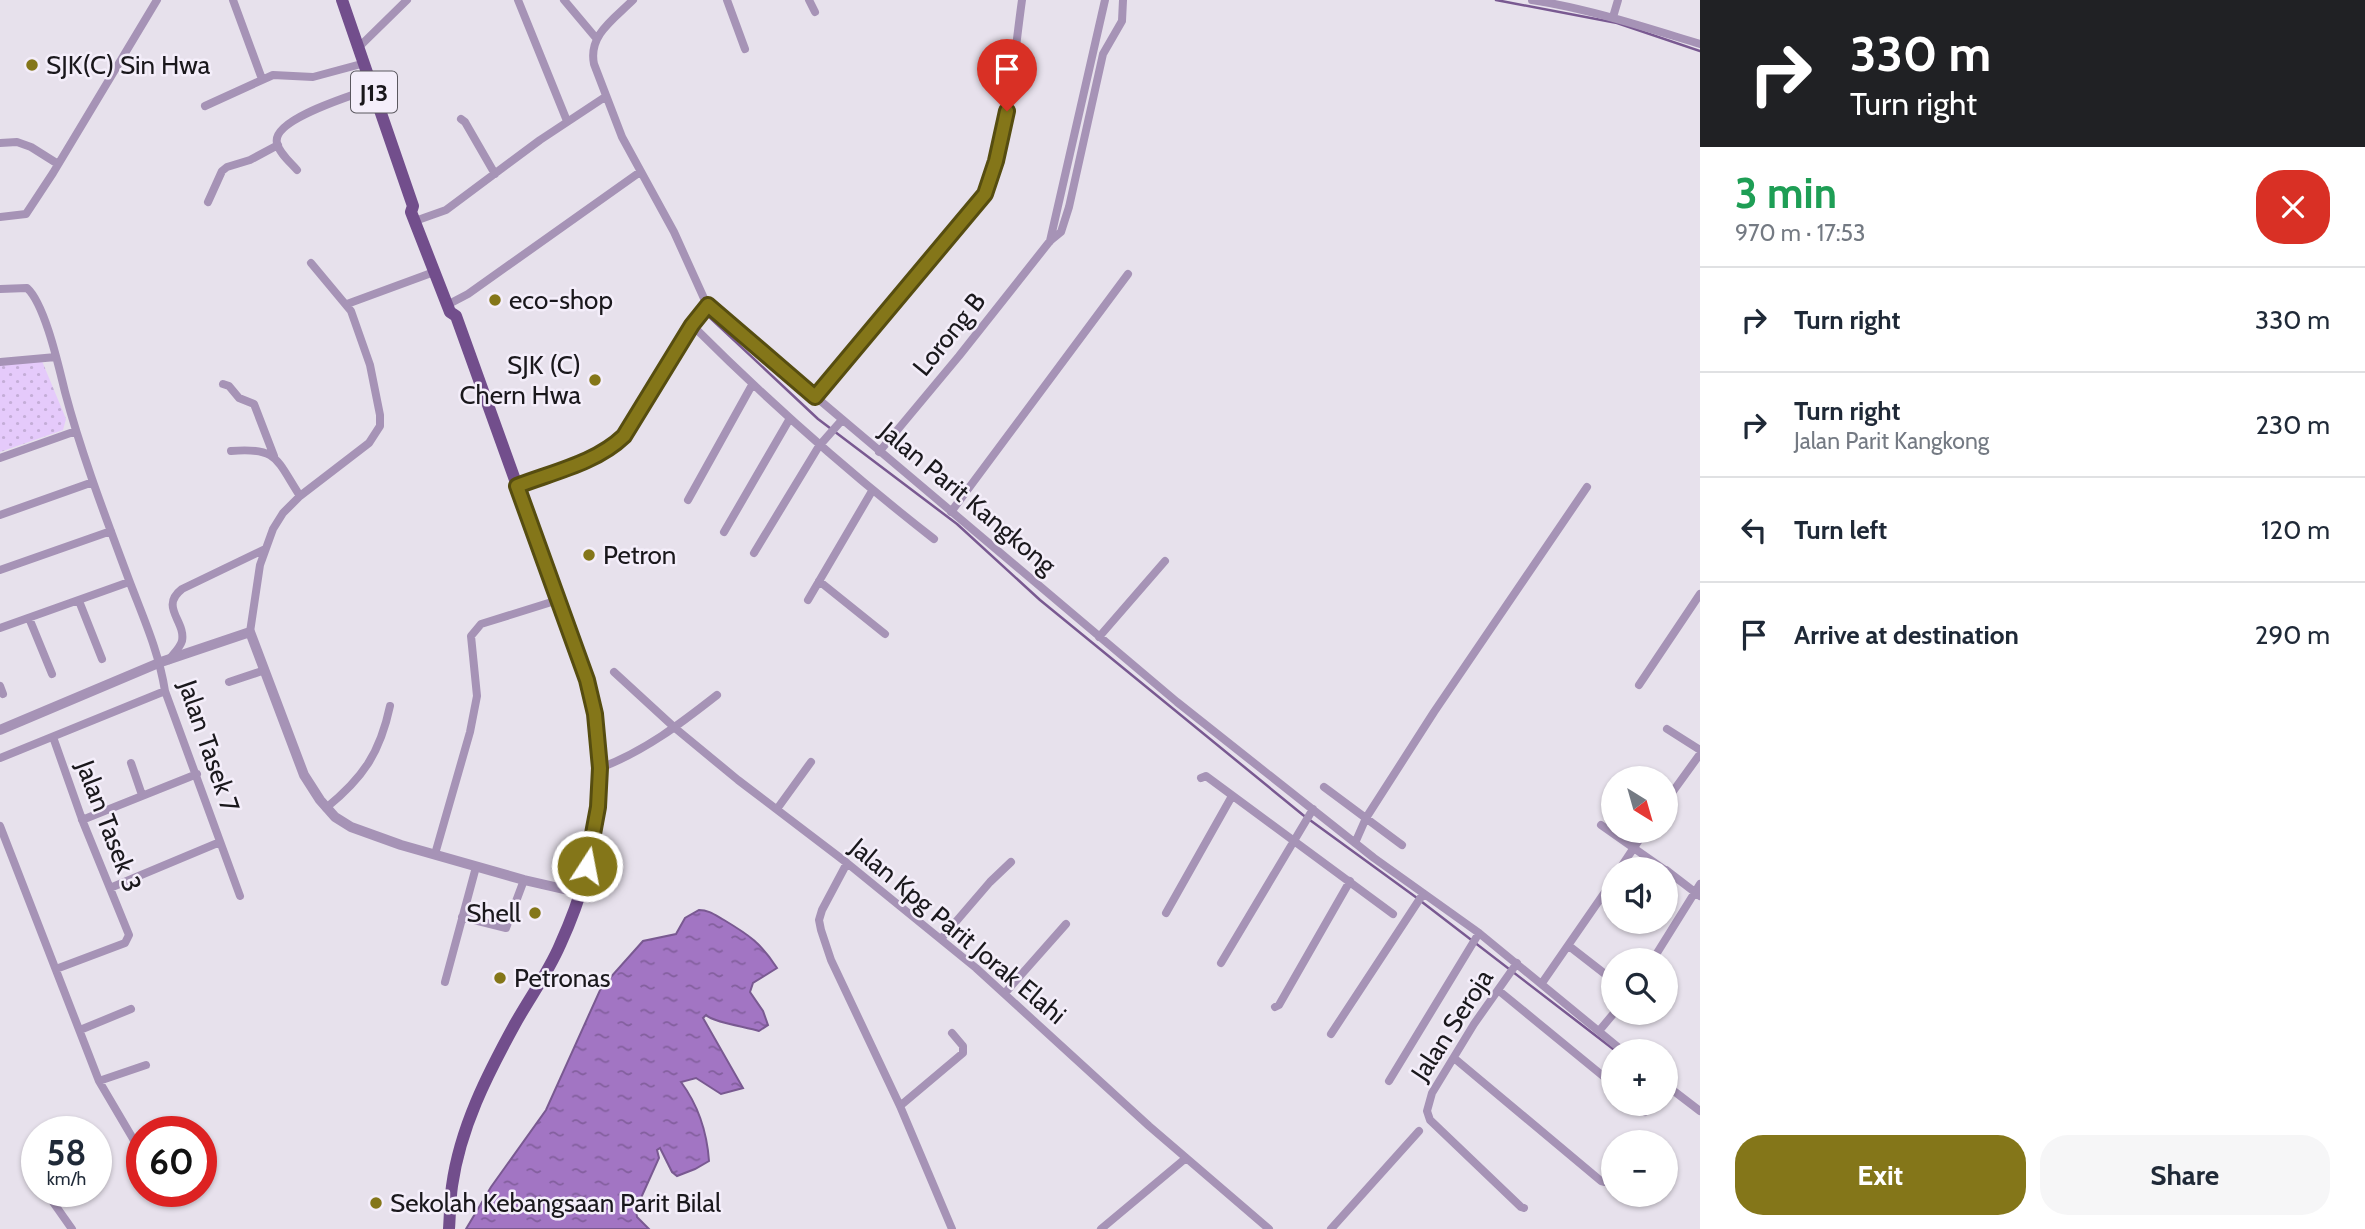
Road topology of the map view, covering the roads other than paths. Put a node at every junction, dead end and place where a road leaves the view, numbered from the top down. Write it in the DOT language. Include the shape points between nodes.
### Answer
graph roads {
  1 [pos="233,0"];
  2 [pos="342,0"];
  3 [pos="408,0"];
  4 [pos="519,0"];
  5 [pos="564,0"];
  6 [pos="633,0"];
  7 [pos="727,0"];
  8 [pos="809,0"];
  9 [pos="1022,0"];
  10 [pos="1105,0"];
  11 [pos="1123,0"];
  12 [pos="1532,0"];
  13 [pos="1618,0"];
  14 [pos="154,1"];
  15 [pos="815,12"];
  16 [pos="1613,17"];
  17 [pos="596,38"];
  18 [pos="1700,44"];
  19 [pos="359,47"];
  20 [pos="745,49"];
  21 [pos="365,63"];
  22 [pos="262,79"];
  23 [pos="373,88"];
  24 [pos="605,97"];
  25 [pos="205,106"];
  26 [pos="461,118"];
  27 [pos="567,121"];
  28 [pos="0,144"];
  29 [pos="278,145"];
  30 [pos="58,164"];
  31 [pos="297,170"];
  32 [pos="640,172"];
  33 [pos="495,174"];
  34 [pos="208,202"];
  35 [pos="1064,206"];
  36 [pos="0,217"];
  37 [pos="418,220"];
  38 [pos="311,263"];
  39 [pos="434,272"];
  40 [pos="1128,274"];
  41 [pos="0,289"];
  42 [pos="451,303"];
  43 [pos="347,304"];
  44 [pos="708,305"];
  45 [pos="692,325"];
  46 [pos="56,357"];
  47 [pos="0,362"];
  48 [pos="223,384"];
  49 [pos="752,385"];
  50 [pos="815,397"];
  51 [pos="789,420"];
  52 [pos="839,423"];
  53 [pos="76,431"];
  54 [pos="819,446"];
  55 [pos="230,451"];
  56 [pos="879,452"];
  57 [pos="274,456"];
  58 [pos="0,458"];
  59 [pos="93,482"];
  60 [pos="517,486"];
  61 [pos="1587,487"];
  62 [pos="872,491"];
  63 [pos="300,496"];
  64 [pos="688,500"];
  65 [pos="951,512"];
  66 [pos="0,514"];
  67 [pos="111,531"];
  68 [pos="724,532"];
  69 [pos="934,539"];
  70 [pos="264,550"];
  71 [pos="754,553"];
  72 [pos="1165,561"];
  73 [pos="0,570"];
  74 [pos="819,581"];
  75 [pos="129,582"];
  76 [pos="1700,594"];
  77 [pos="558,600"];
  78 [pos="808,600"];
  79 [pos="79,601"];
  80 [pos="29,618"];
  81 [pos="0,628"];
  82 [pos="250,632"];
  83 [pos="885,634"];
  84 [pos="1099,636"];
  85 [pos="102,659"];
  86 [pos="165,661"];
  87 [pos="265,670"];
  88 [pos="614,673"];
  89 [pos="52,674"];
  90 [pos="229,682"];
  91 [pos="1639,685"];
  92 [pos="165,691"];
  93 [pos="717,695"];
  94 [pos="390,706"];
  95 [pos="675,728"];
  96 [pos="1667,729"];
  97 [pos="0,730"];
  98 [pos="53,737"];
  99 [pos="1700,752"];
  100 [pos="0,758"];
  101 [pos="811,762"];
  102 [pos="131,763"];
  103 [pos="600,768"];
  104 [pos="197,774"];
  105 [pos="1201,778"];
  106 [pos="1678,784"];
  107 [pos="1324,787"];
  108 [pos="142,795"];
  109 [pos="1232,796"];
  110 [pos="326,808"];
  111 [pos="777,809"];
  112 [pos="1311,811"];
  113 [pos="1366,818"];
  114 [pos="82,820"];
  115 [pos="0,826"];
  116 [pos="1294,841"];
  117 [pos="220,842"];
  118 [pos="1356,843"];
  119 [pos="1627,844"];
  120 [pos="1636,844"];
  121 [pos="1402,845"];
  122 [pos="1633,848"];
  123 [pos="435,854"];
  124 [pos="1627,857"];
  125 [pos="1646,857"];
  126 [pos="1011,862"];
  127 [pos="847,863"];
  128 [pos="476,867"];
  129 [pos="1678,878"];
  130 [pos="524,880"];
  131 [pos="1350,881"];
  132 [pos="110,888"];
  133 [pos="1698,891"];
  134 [pos="581,893"];
  135 [pos="240,896"];
  136 [pos="1601,898"];
  137 [pos="1420,900"];
  138 [pos="1166,913"];
  139 [pos="1393,914"];
  140 [pos="462,917"];
  141 [pos="1066,924"];
  142 [pos="944,936"];
  143 [pos="1476,938"];
  144 [pos="1569,946"];
  145 [pos="1661,948"];
  146 [pos="1221,963"];
  147 [pos="56,969"];
  148 [pos="1513,969"];
  149 [pos="1601,971"];
  150 [pos="445,982"];
  151 [pos="1542,983"];
  152 [pos="1007,990"];
  153 [pos="1498,990"];
  154 [pos="1275,1007"];
  155 [pos="131,1009"];
  156 [pos="1604,1025"];
  157 [pos="80,1030"];
  158 [pos="1599,1031"];
  159 [pos="952,1033"];
  160 [pos="1331,1034"];
  161 [pos="1609,1039"];
  162 [pos="1454,1058"];
  163 [pos="146,1065"];
  164 [pos="1601,1075"];
  165 [pos="99,1081"];
  166 [pos="1389,1081"];
  167 [pos="1678,1094"];
  168 [pos="900,1106"];
  169 [pos="1700,1111"];
  170 [pos="126,1127"];
  171 [pos="1419,1131"];
  172 [pos="1185,1158"];
  173 [pos="1601,1180"];
  174 [pos="56,1207"];
  175 [pos="1524,1208"];
  176 [pos="72,1229"];
  177 [pos="449,1229"];
  178 [pos="952,1229"];
  179 [pos="1101,1229"];
  180 [pos="1269,1229"];
  181 [pos="1331,1229"];
  1 -- 22 [label="street"];
  2 -- 19 [label="main road, J13"];
  3 -- 19 [label="street"];
  4 -- 27 [label="street"];
  5 -- 17 [label="street"];
  6 -- 17 [label="street"];
  7 -- 20 [label="street"];
  8 -- 15 [label="street"];
  9 -- 50 [label="street" via="1007,111 985,194"];
  10 -- 35 [label="street"];
  11 -- 35 [label="street" via="1122,21 1103,54"];
  12 -- 16 [label="street"];
  13 -- 16 [label="street"];
  14 -- 30 [label="street"];
  16 -- 18 [label="street"];
  17 -- 24 [label="street" via="592,53"];
  19 -- 21 [label="main road, J13"];
  21 -- 22 [label="street" via="313,77 273,75"];
  21 -- 23 [label="main road, J13"];
  22 -- 25 [label="street"];
  23 -- 29 [label="street" via="299,116 281,129"];
  23 -- 37 [label="main road, J13" via="413,206 418,208"];
  24 -- 27 [label="street"];
  24 -- 32 [label="street"];
  26 -- 33 [label="street"];
  27 -- 33 [label="street"];
  28 -- 30 [label="street" via="17,142"];
  29 -- 31 [label="street"];
  29 -- 34 [label="street" via="222,171"];
  30 -- 36 [label="street" via="26,214"];
  32 -- 42 [label="street"];
  32 -- 44 [label="street"];
  33 -- 37 [label="street" via="446,210"];
  35 -- 56 [label="street, Lorong B" via="1050,241"];
  37 -- 39 [label="main road, J13"];
  37 -- 42 [label="main road, J13"];
  38 -- 43 [label="street"];
  39 -- 42 [label="main road, J13"];
  39 -- 43 [label="street"];
  40 -- 65 [label="street"];
  41 -- 46 [label="street, Jalan Tasek 7" via="21,287 32,293"];
  42 -- 60 [label="main road, J13" via="450,312 456,316"];
  43 -- 63 [label="street" via="370,365 380,426 369,443"];
  44 -- 45 [label="street"];
  44 -- 50 [label="street, Jalan Parit Kangkong"];
  45 -- 49 [label="street"];
  45 -- 60 [label="street" via="624,436 591,458"];
  46 -- 47 [label="street"];
  46 -- 53 [label="street, Jalan Tasek 7"];
  48 -- 57 [label="street" via="254,404"];
  49 -- 51 [label="street"];
  49 -- 64 [label="street"];
  50 -- 52 [label="street, Jalan Parit Kangkong"];
  51 -- 54 [label="street"];
  51 -- 68 [label="street"];
  52 -- 54 [label="street"];
  52 -- 56 [label="street, Jalan Parit Kangkong"];
  53 -- 58 [label="street"];
  53 -- 59 [label="street, Jalan Tasek 7"];
  54 -- 62 [label="street"];
  54 -- 71 [label="street"];
  55 -- 57 [label="street" via="261,450"];
  56 -- 65 [label="street, Jalan Parit Kangkong"];
  57 -- 63 [label="street"];
  59 -- 66 [label="street"];
  59 -- 67 [label="street, Jalan Tasek 7"];
  60 -- 77 [label="main road, J13"];
  61 -- 113 [label="street"];
  62 -- 69 [label="street"];
  62 -- 74 [label="street"];
  63 -- 70 [label="street" via="283,513"];
  65 -- 84 [label="street, Jalan Parit Kangkong"];
  67 -- 73 [label="street"];
  67 -- 75 [label="street, Jalan Tasek 7"];
  70 -- 82 [label="street"];
  70 -- 86 [label="street" via="175,595 172,605 183,638"];
  72 -- 84 [label="street"];
  74 -- 78 [label="street"];
  74 -- 83 [label="street"];
  75 -- 79 [label="street"];
  75 -- 86 [label="street, Jalan Tasek 7"];
  76 -- 91 [label="street"];
  77 -- 103 [label="main road, J13" via="593,704"];
  77 -- 123 [label="street" via="481,624 471,636 477,696"];
  79 -- 80 [label="street"];
  79 -- 85 [label="street"];
  80 -- 81 [label="street"];
  80 -- 89 [label="street"];
  82 -- 86 [label="street"];
  82 -- 87 [label="street"];
  84 -- 112 [label="street, Jalan Parit Kangkong"];
  86 -- 92 [label="street, Jalan Tasek 7"];
  86 -- 97 [label="street"];
  87 -- 90 [label="street"];
  87 -- 110 [label="street" via="304,775"];
  88 -- 95 [label="street, Jalan Kpg Parit Jorak Elahi"];
  92 -- 98 [label="street"];
  92 -- 104 [label="street, Jalan Tasek 7"];
  93 -- 95 [label="street"];
  94 -- 110 [label="street" via="369,765 350,789"];
  95 -- 103 [label="street"];
  95 -- 111 [label="street, Jalan Kpg Parit Jorak Elahi"];
  96 -- 99 [label="street"];
  98 -- 100 [label="street"];
  98 -- 114 [label="street, Jalan Tasek 3"];
  99 -- 106 [label="street"];
  101 -- 111 [label="street"];
  102 -- 108 [label="street"];
  103 -- 134 [label="main road, J13" via="598,807"];
  104 -- 108 [label="street"];
  104 -- 117 [label="street, Jalan Tasek 7"];
  105 -- 109 [label="street" via="1206,776"];
  107 -- 113 [label="street"];
  108 -- 114 [label="street"];
  109 -- 116 [label="street"];
  109 -- 138 [label="street"];
  110 -- 123 [label="street" via="351,827"];
  111 -- 127 [label="street, Jalan Kpg Parit Jorak Elahi"];
  112 -- 116 [label="street"];
  112 -- 118 [label="street, Jalan Parit Kangkong"];
  113 -- 118 [label="street"];
  113 -- 121 [label="street"];
  114 -- 132 [label="street, Jalan Tasek 3"];
  115 -- 147 [label="street"];
  116 -- 131 [label="street"];
  116 -- 146 [label="street"];
  117 -- 132 [label="street"];
  117 -- 135 [label="street, Jalan Tasek 7"];
  118 -- 137 [label="street, Jalan Parit Kangkong"];
  119 -- 122 [label="street"];
  120 -- 122 [label="street"];
  122 -- 124 [label="street"];
  122 -- 125 [label="street"];
  123 -- 128 [label="street"];
  126 -- 142 [label="street"];
  127 -- 142 [label="street, Jalan Kpg Parit Jorak Elahi"];
  127 -- 168 [label="street" via="822,910 821,930"];
  128 -- 130 [label="street"];
  128 -- 140 [label="street"];
  129 -- 133 [label="street"];
  130 -- 134 [label="street"];
  130 -- 140 [label="street" via="506,928"];
  131 -- 139 [label="street"];
  131 -- 154 [label="street"];
  132 -- 147 [label="street, Jalan Tasek 3" via="128,939"];
  133 -- 145 [label="street"];
  134 -- 177 [label="main road, J13" via="559,947 481,1088 455,1170"];
  136 -- 144 [label="street"];
  137 -- 143 [label="street, Jalan Parit Kangkong"];
  137 -- 160 [label="street"];
  140 -- 150 [label="street"];
  141 -- 152 [label="street"];
  142 -- 152 [label="street, Jalan Kpg Parit Jorak Elahi"];
  143 -- 148 [label="street, Jalan Parit Kangkong"];
  143 -- 166 [label="street"];
  144 -- 149 [label="street"];
  144 -- 151 [label="street"];
  147 -- 157 [label="street"];
  148 -- 151 [label="street, Jalan Parit Kangkong"];
  148 -- 153 [label="street, Jalan Seroja"];
  151 -- 158 [label="street, Jalan Parit Kangkong"];
  152 -- 172 [label="street, Jalan Kpg Parit Jorak Elahi"];
  153 -- 162 [label="street, Jalan Seroja"];
  153 -- 164 [label="street"];
  155 -- 157 [label="street"];
  156 -- 158 [label="street"];
  157 -- 165 [label="street"];
  158 -- 161 [label="street, Jalan Parit Kangkong"];
  159 -- 168 [label="street" via="963,1053"];
  162 -- 173 [label="street"];
  162 -- 175 [label="street, Jalan Seroja" via="1432,1093 1427,1111 1430,1120"];
  163 -- 165 [label="street"];
  165 -- 170 [label="street"];
  167 -- 169 [label="street"];
  168 -- 178 [label="street"];
  171 -- 181 [label="street"];
  172 -- 179 [label="street"];
  172 -- 180 [label="street, Jalan Kpg Parit Jorak Elahi"];
  174 -- 176 [label="street"];
}
